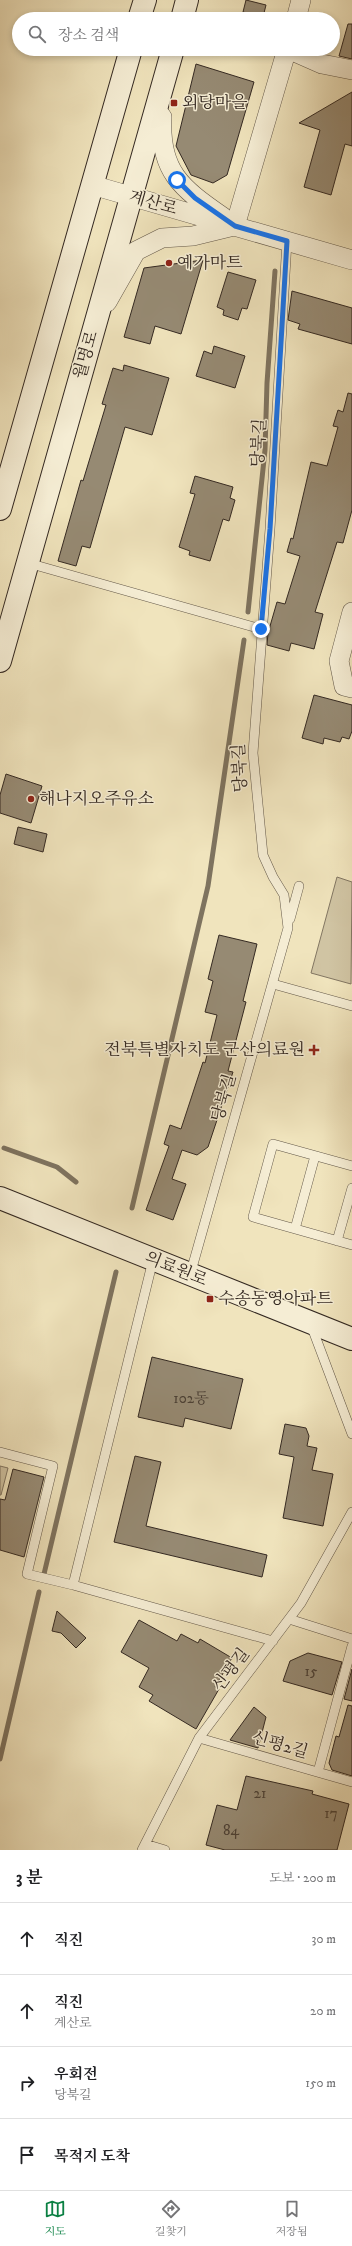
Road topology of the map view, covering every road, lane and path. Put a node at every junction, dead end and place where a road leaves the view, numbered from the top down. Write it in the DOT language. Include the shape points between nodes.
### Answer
graph roads {
  1 [pos="145,0"];
  2 [pos="187,0"];
  3 [pos="301,0"];
  4 [pos="142,12"];
  5 [pos="184,12"];
  6 [pos="298,12"];
  7 [pos="129,56"];
  8 [pos="172,56"];
  9 [pos="286,56"];
  10 [pos="304,56"];
  11 [pos="352,70"];
  12 [pos="156,110"];
  13 [pos="92,185"];
  14 [pos="132,197"];
  15 [pos="235,226"];
  16 [pos="287,241"];
  17 [pos="352,260"];
  18 [pos="94,327"];
  19 [pos="0,509"];
  20 [pos="28,563"];
  21 [pos="352,612"];
  22 [pos="261,629"];
  23 [pos="0,661"];
  24 [pos="352,688"];
  25 [pos="299,886"];
  26 [pos="288,928"];
  27 [pos="274,984"];
  28 [pos="352,1006"];
  29 [pos="315,1156"];
  30 [pos="352,1166"];
  31 [pos="352,1188"];
  32 [pos="0,1198"];
  33 [pos="295,1229"];
  34 [pos="337,1241"];
  35 [pos="352,1245"];
  36 [pos="153,1260"];
  37 [pos="190,1275"];
  38 [pos="311,1323"];
  39 [pos="352,1339"];
  40 [pos="349,1421"];
  41 [pos="352,1434"];
  42 [pos="0,1452"];
  43 [pos="352,1512"];
  44 [pos="73,1585"];
  45 [pos="289,1619"];
  46 [pos="352,1638"];
  47 [pos="273,1641"];
  48 [pos="352,1646"];
  49 [pos="199,1738"];
  50 [pos="318,1772"];
  51 [pos="352,1782"];
  52 [pos="144,1847"];
  53 [pos="165,1850"];
  1 -- 4 [label="street"];
  2 -- 5 [label="street"];
  3 -- 6 [label="street"];
  7 -- 13 [label="street"];
  8 -- 12 [label="street, 월명로"];
  9 -- 15 [label="street"];
  10 -- 11 [label="street" via="322,64"];
  12 -- 14 [label="street, 월명로"];
  12 -- 15 [label="street" via="162,117 162,148 177,180 195,198"];
  13 -- 14 [label="street, 계산로"];
  13 -- 19 [label="street"];
  14 -- 15 [label="street, 계산로"];
  14 -- 18 [label="street, 월명로"];
  15 -- 16 [label="street, 계산로"];
  15 -- 18 [label="street" via="193,236 162,238 136,251"];
  16 -- 17 [label="street, 계산로"];
  16 -- 22 [label="lane, 당북길" via="270,529"];
  18 -- 20 [label="street, 월명로"];
  20 -- 22 [label="lane"];
  20 -- 23 [label="street, 월명로"];
  21 -- 24 [label="street" via="339,661 344,686"];
  22 -- 26 [label="lane, 당북길" via="253,753 263,855 284,895"];
  25 -- 26 [label="lane"];
  26 -- 27 [label="lane, 당북길"];
  27 -- 28 [label="lane"];
  27 -- 37 [label="lane, 당북길"];
  29 -- 30 [label="lane"];
  29 -- 33 [label="lane"];
  29 -- 33 [label="lane" via="273,1144 253,1217"];
  31 -- 34 [label="lane"];
  32 -- 36 [label="street, 의료원로"];
  33 -- 34 [label="lane"];
  34 -- 35 [label="lane"];
  36 -- 37 [label="street, 의료원로"];
  36 -- 44 [label="lane"];
  37 -- 38 [label="street, 의료원로"];
  38 -- 39 [label="street, 의료원로"];
  38 -- 40 [label="lane"];
  40 -- 41 [label="lane"];
  42 -- 44 [label="lane" via="53,1466 27,1574"];
  43 -- 45 [label="lane, 신평길" via="301,1603"];
  44 -- 47 [label="lane"];
  45 -- 46 [label="lane"];
  45 -- 47 [label="lane, 신평길"];
  47 -- 49 [label="lane, 신평길"];
  48 -- 50 [label="lane"];
  49 -- 50 [label="lane, 신평2길"];
  49 -- 52 [label="lane, 신평길"];
  50 -- 51 [label="lane, 신평2길"];
  52 -- 53 [label="lane"];
}
